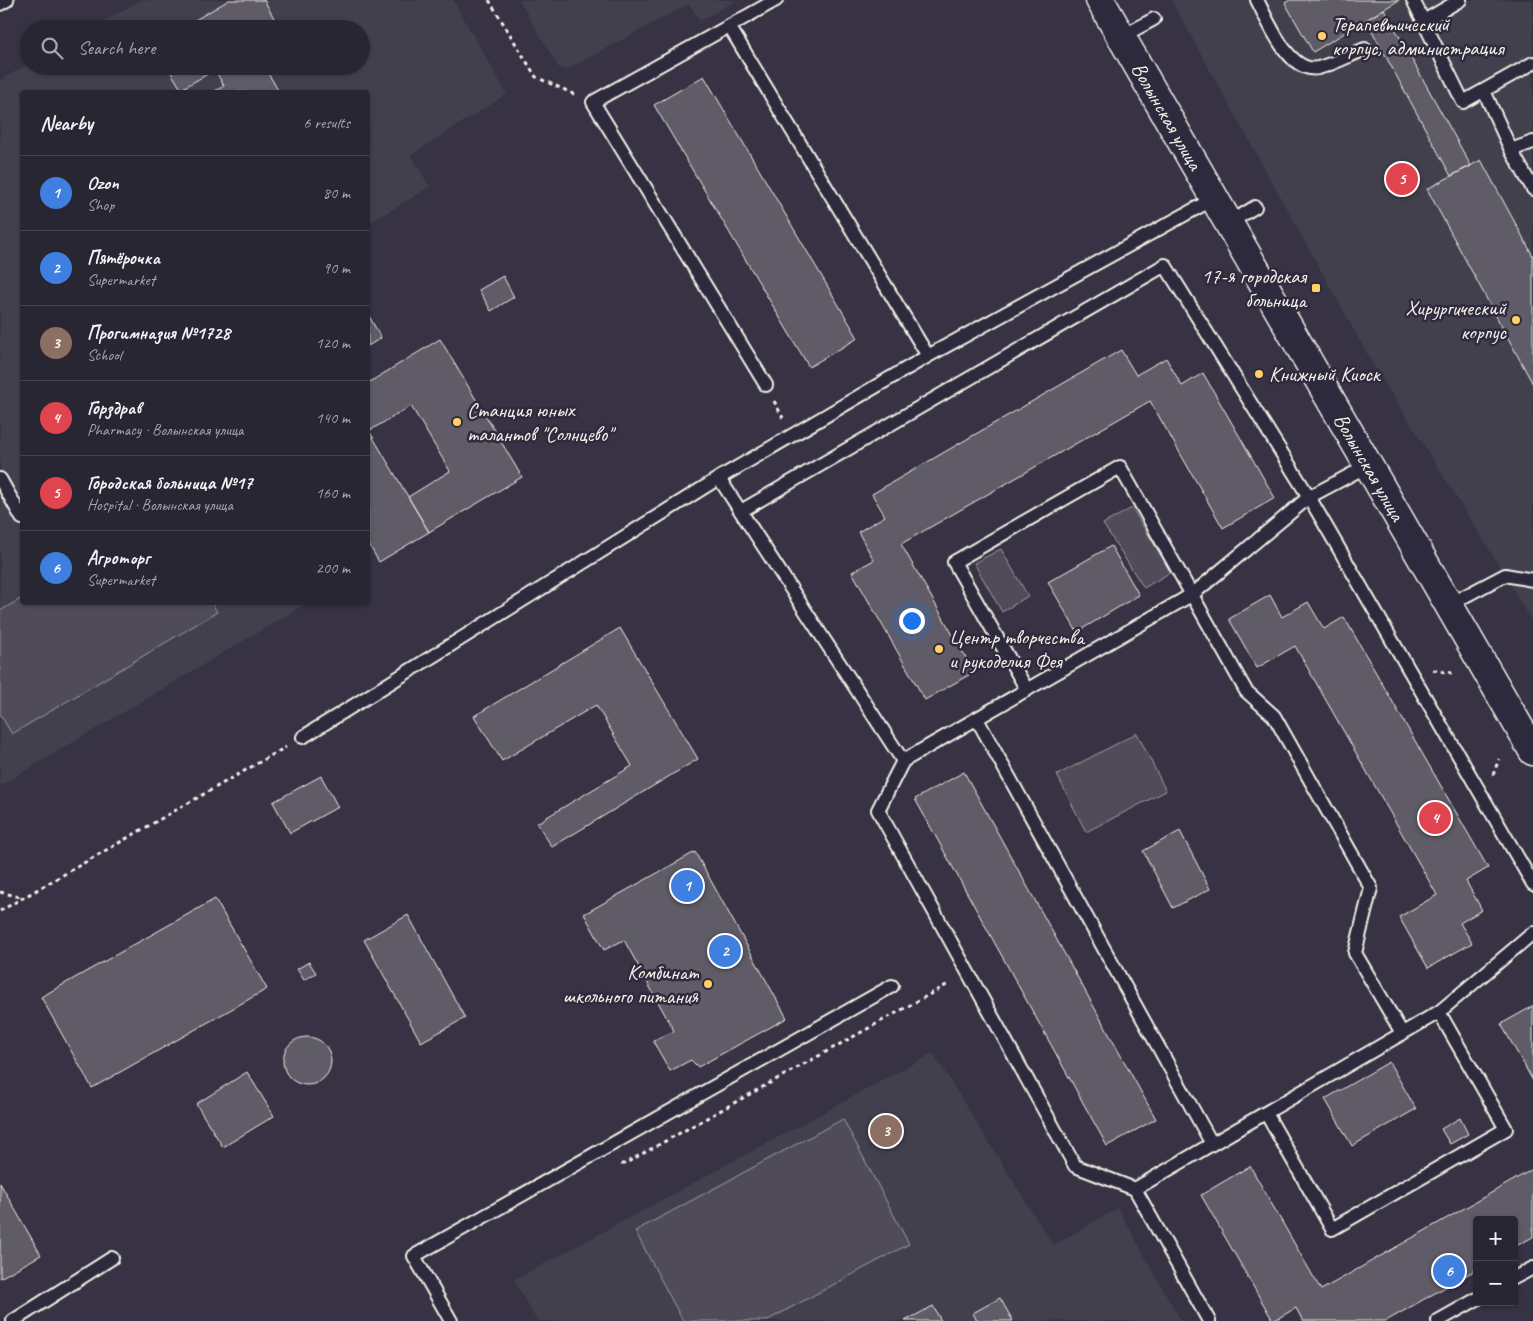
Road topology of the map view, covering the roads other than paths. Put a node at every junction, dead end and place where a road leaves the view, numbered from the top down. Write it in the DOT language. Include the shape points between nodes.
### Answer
graph roads {
  1 [pos="6,0"];
  2 [pos="776,0"];
  3 [pos="1100,0"];
  4 [pos="1257,0"];
  5 [pos="1413,0"];
  6 [pos="1460,0"];
  7 [pos="0,4"];
  8 [pos="1154,19"];
  9 [pos="1424,21"];
  10 [pos="729,26"];
  11 [pos="1121,36"];
  12 [pos="1365,49"];
  13 [pos="1533,64"];
  14 [pos="1484,91"];
  15 [pos="1533,142"];
  16 [pos="1511,150"];
  17 [pos="1533,189"];
  18 [pos="1215,198"];
  19 [pos="1255,207"];
  20 [pos="1229,223"];
  21 [pos="928,356"];
  22 [pos="766,386"];
  23 [pos="1369,465"];
  24 [pos="719,478"];
  25 [pos="0,479"];
  26 [pos="1309,496"];
  27 [pos="741,512"];
  28 [pos="20,514"];
  29 [pos="1533,580"];
  30 [pos="1193,594"];
  31 [pos="1450,604"];
  32 [pos="1027,690"];
  33 [pos="977,719"];
  34 [pos="304,737"];
  35 [pos="1533,751"];
  36 [pos="902,761"];
  37 [pos="1533,884"];
  38 [pos="1533,933"];
  39 [pos="892,986"];
  40 [pos="1439,1012"];
  41 [pos="1402,1034"];
  42 [pos="1266,1113"];
  43 [pos="1212,1144"];
  44 [pos="1135,1188"];
  45 [pos="112,1258"];
  46 [pos="1533,1268"];
  47 [pos="1518,1276"];
  48 [pos="1473,1301"];
  49 [pos="13,1321"];
  50 [pos="451,1321"];
  51 [pos="1209,1321"];
  52 [pos="1438,1321"];
  1 -- 7 [label="lane"];
  2 -- 10 [label="lane"];
  3 -- 11 [label="street, Волынская улица"];
  4 -- 12 [label="lane" via="1291,59 1302,66 1317,68"];
  5 -- 9 [label="lane"];
  6 -- 9 [label="lane"];
  8 -- 11 [label="lane"];
  9 -- 14 [label="lane" via="1463,102"];
  10 -- 21 [label="lane"];
  10 -- 22 [label="lane" via="593,102"];
  11 -- 18 [label="street, Волынская улица"];
  13 -- 14 [label="lane"];
  14 -- 16 [label="lane"];
  15 -- 16 [label="lane"];
  16 -- 17 [label="lane"];
  18 -- 20 [label="street, Волынская улица"];
  18 -- 21 [label="lane"];
  19 -- 20 [label="lane"];
  20 -- 23 [label="street, Волынская улица"];
  21 -- 24 [label="lane"];
  23 -- 26 [label="lane"];
  23 -- 31 [label="street, Волынская улица"];
  24 -- 27 [label="lane"];
  24 -- 34 [label="lane"];
  25 -- 28 [label="lane"];
  26 -- 27 [label="lane" via="1165,266"];
  26 -- 30 [label="lane"];
  26 -- 37 [label="lane"];
  27 -- 36 [label="lane"];
  29 -- 31 [label="lane" via="1505,575"];
  30 -- 32 [label="lane"];
  30 -- 32 [label="lane" via="1120,467 971,552 954,562"];
  30 -- 41 [label="lane" via="1246,691 1274,716 1371,888 1355,953"];
  31 -- 35 [label="street, Волынская улица"];
  32 -- 33 [label="lane"];
  33 -- 36 [label="lane"];
  33 -- 43 [label="lane"];
  36 -- 44 [label="lane" via="878,810 1076,1166"];
  38 -- 40 [label="lane"];
  39 -- 50 [label="lane" via="414,1256"];
  40 -- 41 [label="lane"];
  40 -- 42 [label="lane" via="1506,1129 1332,1229"];
  41 -- 42 [label="lane"];
  42 -- 43 [label="lane"];
  43 -- 44 [label="lane"];
  44 -- 51 [label="lane"];
  45 -- 49 [label="lane"];
  46 -- 47 [label="lane"];
  48 -- 52 [label="lane"];
}
